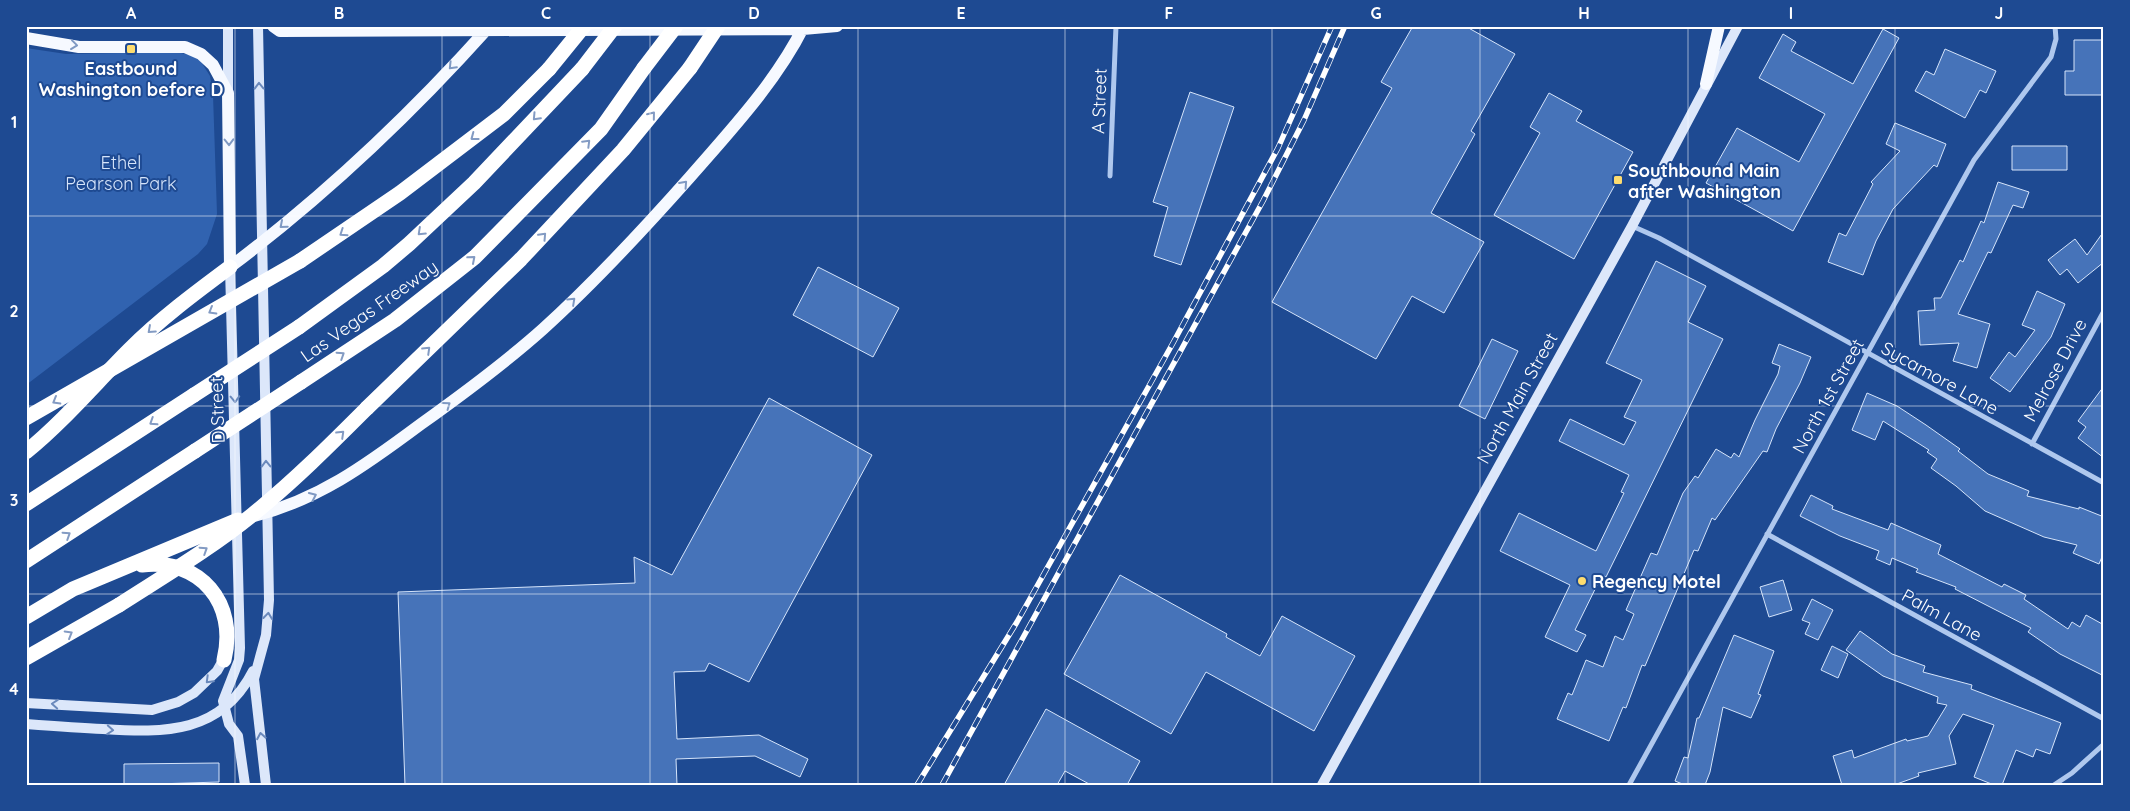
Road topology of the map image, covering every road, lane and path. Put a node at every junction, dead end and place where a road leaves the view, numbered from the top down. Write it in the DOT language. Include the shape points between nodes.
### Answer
graph roads {
  1 [pos="228,26"];
  2 [pos="258,26"];
  3 [pos="273,26"];
  4 [pos="584,26"];
  5 [pos="615,26"];
  6 [pos="676,26"];
  7 [pos="718,26"];
  8 [pos="837,26"];
  9 [pos="1116,26"];
  10 [pos="1719,26"];
  11 [pos="1738,26"];
  12 [pos="2055,26"];
  13 [pos="487,28"];
  14 [pos="804,28"];
  15 [pos="26,38"];
  16 [pos="1706,84"];
  17 [pos="228,94"];
  18 [pos="1110,176"];
  19 [pos="1632,226"];
  20 [pos="263,242"];
  21 [pos="230,267"];
  22 [pos="2104,311"];
  23 [pos="1867,353"];
  24 [pos="26,418"];
  25 [pos="2032,444"];
  26 [pos="26,452"];
  27 [pos="2104,483"];
  28 [pos="26,504"];
  29 [pos="267,513"];
  30 [pos="238,520"];
  31 [pos="1768,534"];
  32 [pos="26,561"];
  33 [pos="116,571"];
  34 [pos="240,604"];
  35 [pos="26,617"];
  36 [pos="26,658"];
  37 [pos="224,660"];
  38 [pos="257,664"];
  39 [pos="26,703"];
  40 [pos="224,708"];
  41 [pos="2104,719"];
  42 [pos="26,724"];
  43 [pos="2104,744"];
  44 [pos="245,785"];
  45 [pos="266,785"];
  46 [pos="1322,785"];
  47 [pos="1629,785"];
  48 [pos="2054,785"];
  1 -- 17 [label="main road, D Street"];
  20 -- 2 [label="main road, one-way"];
  3 -- 13 [label="main road" via="280,31"];
  4 -- 24 [label="highway, one-way, bridge" via="504,114 380,207 300,261"];
  5 -- 28 [label="highway, Las Vegas Freeway, one-way, bridge" via="582,69 474,183 383,266 299,327"];
  32 -- 6 [label="highway, Las Vegas Freeway, one-way, bridge" via="395,320 475,257 601,129"];
  36 -- 7 [label="highway, one-way, bridge" via="119,605 218,541 304,470 522,259 623,150 690,68"];
  8 -- 14 [label="main road"];
  9 -- 18 [label="street, A Street"];
  10 -- 16 [label="main road"];
  11 -- 16 [label="main road, North Main Street"];
  12 -- 23 [label="street, North 1st Street" via="2056,39 2051,57 1974,160"];
  13 -- 14 [label="main road"];
  13 -- 20 [label="main road, one-way" via="385,136"];
  29 -- 14 [label="main road, one-way" via="324,490 389,448 474,386 542,330 632,242 727,136 780,67"];
  15 -- 17 [label="main road, one-way" via="79,47 185,47 201,54 213,65"];
  16 -- 19 [label="main road, North Main Street"];
  17 -- 21 [label="main road, D Street, one-way"];
  19 -- 23 [label="street, Sycamore Lane"];
  19 -- 46 [label="main road, North Main Street"];
  20 -- 21 [label="main road"];
  29 -- 20 [label="main road, one-way"];
  21 -- 26 [label="highway, one-way" via="169,313 51,432"];
  21 -- 30 [label="main road, D Street, one-way"];
  22 -- 25 [label="street, Melrose Drive"];
  23 -- 25 [label="street, Sycamore Lane"];
  23 -- 31 [label="street, North 1st Street"];
  25 -- 27 [label="street, Sycamore Lane"];
  29 -- 30 [label="main road"];
  38 -- 29 [label="main road, one-way" via="269,616"];
  30 -- 33 [label="highway"];
  30 -- 34 [label="main road, D Street"];
  31 -- 41 [label="street, Palm Lane"];
  31 -- 47 [label="street, North 1st Street"];
  33 -- 35 [label="highway" via="73,590"];
  33 -- 37 [label="highway" via="165,564 197,576 211,590 226,619 228,632"];
  34 -- 37 [label="main road" via="236,629"];
  34 -- 40 [label="main road, D Street" via="240,655 223,701"];
  37 -- 39 [label="main road, one-way" via="194,693 152,710"];
  38 -- 40 [label="main road" via="246,684"];
  45 -- 38 [label="main road, one-way" via="254,685"];
  42 -- 40 [label="main road, one-way" via="161,731 192,726"];
  40 -- 44 [label="main road" via="229,724 238,736"];
  43 -- 48 [label="street"];
}
